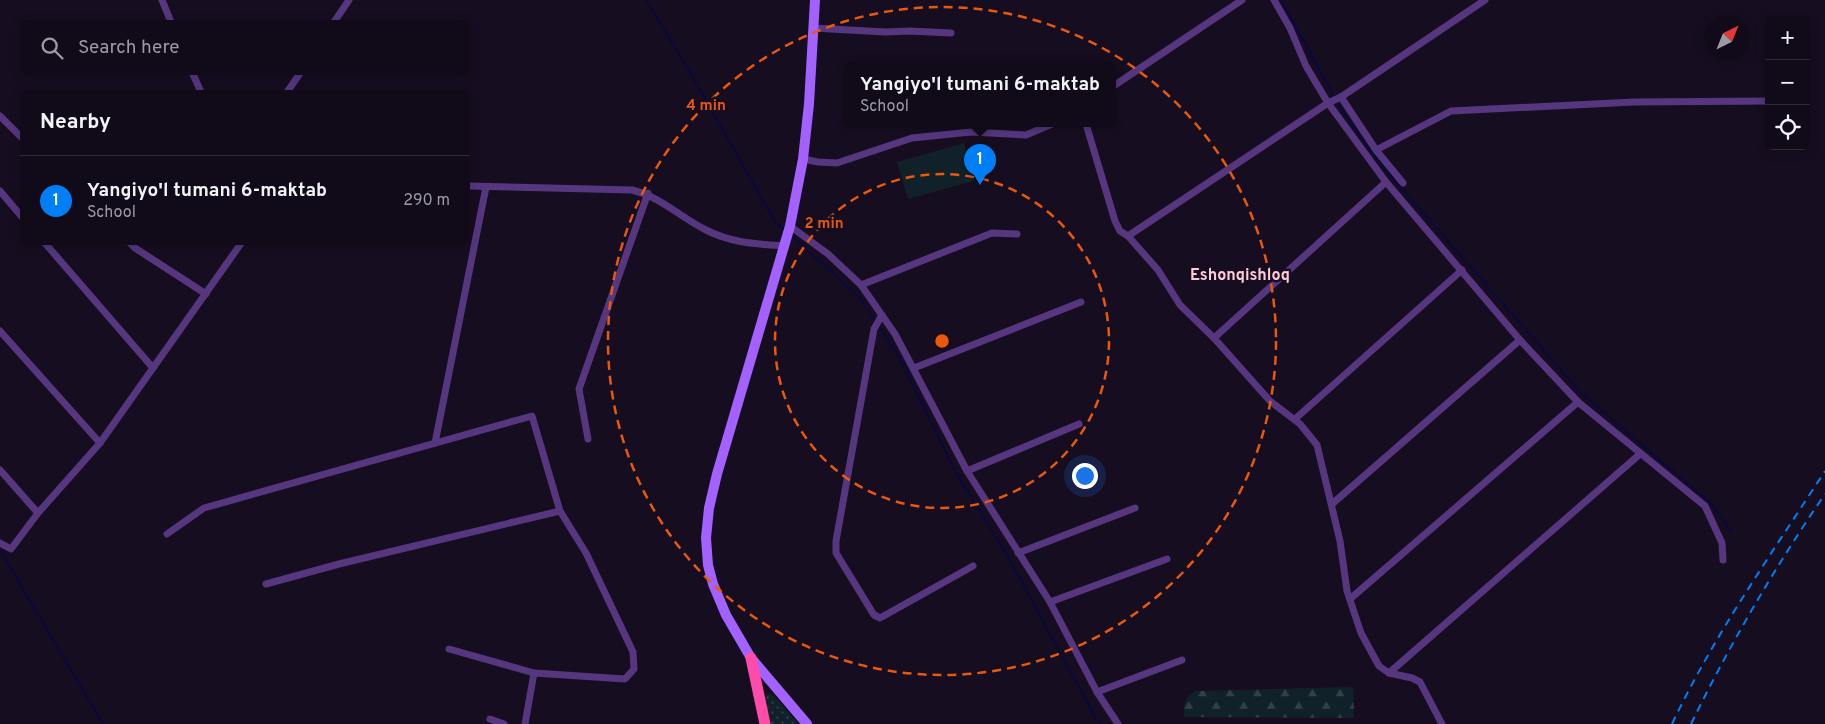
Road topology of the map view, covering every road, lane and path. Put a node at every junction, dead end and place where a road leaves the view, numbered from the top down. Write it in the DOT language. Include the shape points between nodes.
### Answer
graph roads {
  1 [pos="162,0"];
  2 [pos="349,0"];
  3 [pos="815,0"];
  4 [pos="1242,0"];
  5 [pos="1274,0"];
  6 [pos="1485,0"];
  7 [pos="170,20"];
  8 [pos="335,20"];
  9 [pos="813,28"];
  10 [pos="951,33"];
  11 [pos="193,75"];
  12 [pos="298,75"];
  13 [pos="1116,84"];
  14 [pos="200,90"];
  15 [pos="288,90"];
  16 [pos="1341,97"];
  17 [pos="1765,100"];
  18 [pos="1328,103"];
  19 [pos="0,116"];
  20 [pos="1045,127"];
  21 [pos="1087,127"];
  22 [pos="20,136"];
  23 [pos="1376,150"];
  24 [pos="803,159"];
  25 [pos="1386,182"];
  26 [pos="1403,182"];
  27 [pos="470,186"];
  28 [pos="486,187"];
  29 [pos="0,191"];
  30 [pos="648,193"];
  31 [pos="20,215"];
  32 [pos="790,226"];
  33 [pos="1017,234"];
  34 [pos="1128,236"];
  35 [pos="786,242"];
  36 [pos="47,245"];
  37 [pos="132,245"];
  38 [pos="240,245"];
  39 [pos="1462,270"];
  40 [pos="861,285"];
  41 [pos="206,294"];
  42 [pos="1081,302"];
  43 [pos="882,315"];
  44 [pos="0,331"];
  45 [pos="1214,338"];
  46 [pos="1520,340"];
  47 [pos="153,368"];
  48 [pos="914,368"];
  49 [pos="1578,402"];
  50 [pos="1295,420"];
  51 [pos="1079,424"];
  52 [pos="588,439"];
  53 [pos="100,443"];
  54 [pos="436,443"];
  55 [pos="1640,454"];
  56 [pos="0,470"];
  57 [pos="967,471"];
  58 [pos="1332,504"];
  59 [pos="1136,508"];
  60 [pos="560,511"];
  61 [pos="38,513"];
  62 [pos="167,534"];
  63 [pos="0,542"];
  64 [pos="1018,553"];
  65 [pos="1167,559"];
  66 [pos="1723,560"];
  67 [pos="973,566"];
  68 [pos="266,584"];
  69 [pos="1350,599"];
  70 [pos="1050,602"];
  71 [pos="449,649"];
  72 [pos="751,658"];
  73 [pos="1182,660"];
  74 [pos="534,673"];
  75 [pos="1389,673"];
  76 [pos="1097,692"];
  77 [pos="490,719"];
  78 [pos="504,724"];
  79 [pos="524,724"];
  80 [pos="765,724"];
  81 [pos="807,724"];
  82 [pos="1118,724"];
  83 [pos="1442,724"];
  1 -- 7 [label="street"];
  2 -- 8 [label="street"];
  3 -- 9 [label="main road"];
  4 -- 13 [label="street"];
  5 -- 18 [label="street"];
  6 -- 16 [label="street"];
  9 -- 10 [label="street"];
  9 -- 24 [label="main road"];
  11 -- 14 [label="street"];
  12 -- 15 [label="street"];
  16 -- 18 [label="street"];
  16 -- 23 [label="street"];
  17 -- 23 [label="street" via="1634,102 1451,111"];
  18 -- 25 [label="street"];
  18 -- 34 [label="street"];
  19 -- 22 [label="street"];
  20 -- 24 [label="street" via="1026,135 971,132 912,138 838,163"];
  21 -- 34 [label="street" via="1115,221 1120,231"];
  23 -- 26 [label="street"];
  24 -- 32 [label="main road"];
  25 -- 39 [label="street"];
  25 -- 45 [label="street"];
  27 -- 28 [label="street"];
  28 -- 30 [label="street"];
  28 -- 54 [label="street"];
  29 -- 31 [label="street"];
  30 -- 35 [label="street" via="726,239 757,244"];
  30 -- 52 [label="street" via="579,389"];
  32 -- 35 [label="main road"];
  32 -- 40 [label="street" via="828,254"];
  33 -- 40 [label="street" via="992,233"];
  34 -- 45 [label="street" via="1158,270 1180,305"];
  35 -- 72 [label="main road" via="717,474 707,523 706,551 713,584 726,615"];
  36 -- 47 [label="street"];
  37 -- 41 [label="street"];
  38 -- 41 [label="street"];
  39 -- 46 [label="street"];
  39 -- 50 [label="street"];
  40 -- 43 [label="street"];
  41 -- 47 [label="street"];
  42 -- 48 [label="street"];
  43 -- 48 [label="street"];
  43 -- 67 [label="street" via="874,329 836,552 874,615 880,618"];
  44 -- 53 [label="street"];
  45 -- 50 [label="street" via="1270,402"];
  46 -- 49 [label="street"];
  46 -- 58 [label="street"];
  47 -- 53 [label="street"];
  48 -- 57 [label="street"];
  49 -- 55 [label="street"];
  49 -- 69 [label="street"];
  50 -- 58 [label="street" via="1317,445"];
  51 -- 57 [label="street"];
  53 -- 61 [label="street"];
  54 -- 60 [label="street" via="532,416"];
  54 -- 62 [label="street" via="204,508"];
  55 -- 66 [label="street" via="1705,506 1722,543"];
  55 -- 75 [label="street"];
  56 -- 61 [label="street"];
  57 -- 64 [label="street"];
  58 -- 69 [label="street"];
  59 -- 64 [label="street"];
  60 -- 68 [label="street"];
  60 -- 74 [label="street" via="591,562 633,652 634,669 625,679"];
  61 -- 63 [label="street" via="11,549"];
  64 -- 70 [label="street"];
  65 -- 70 [label="street"];
  69 -- 75 [label="street" via="1361,633 1379,666"];
  70 -- 76 [label="street"];
  71 -- 74 [label="street"];
  72 -- 80 [label="highway"];
  72 -- 81 [label="main road"];
  73 -- 76 [label="street"];
  74 -- 79 [label="street"];
  75 -- 83 [label="street" via="1420,682"];
  76 -- 82 [label="street"];
  77 -- 78 [label="street"];
}
